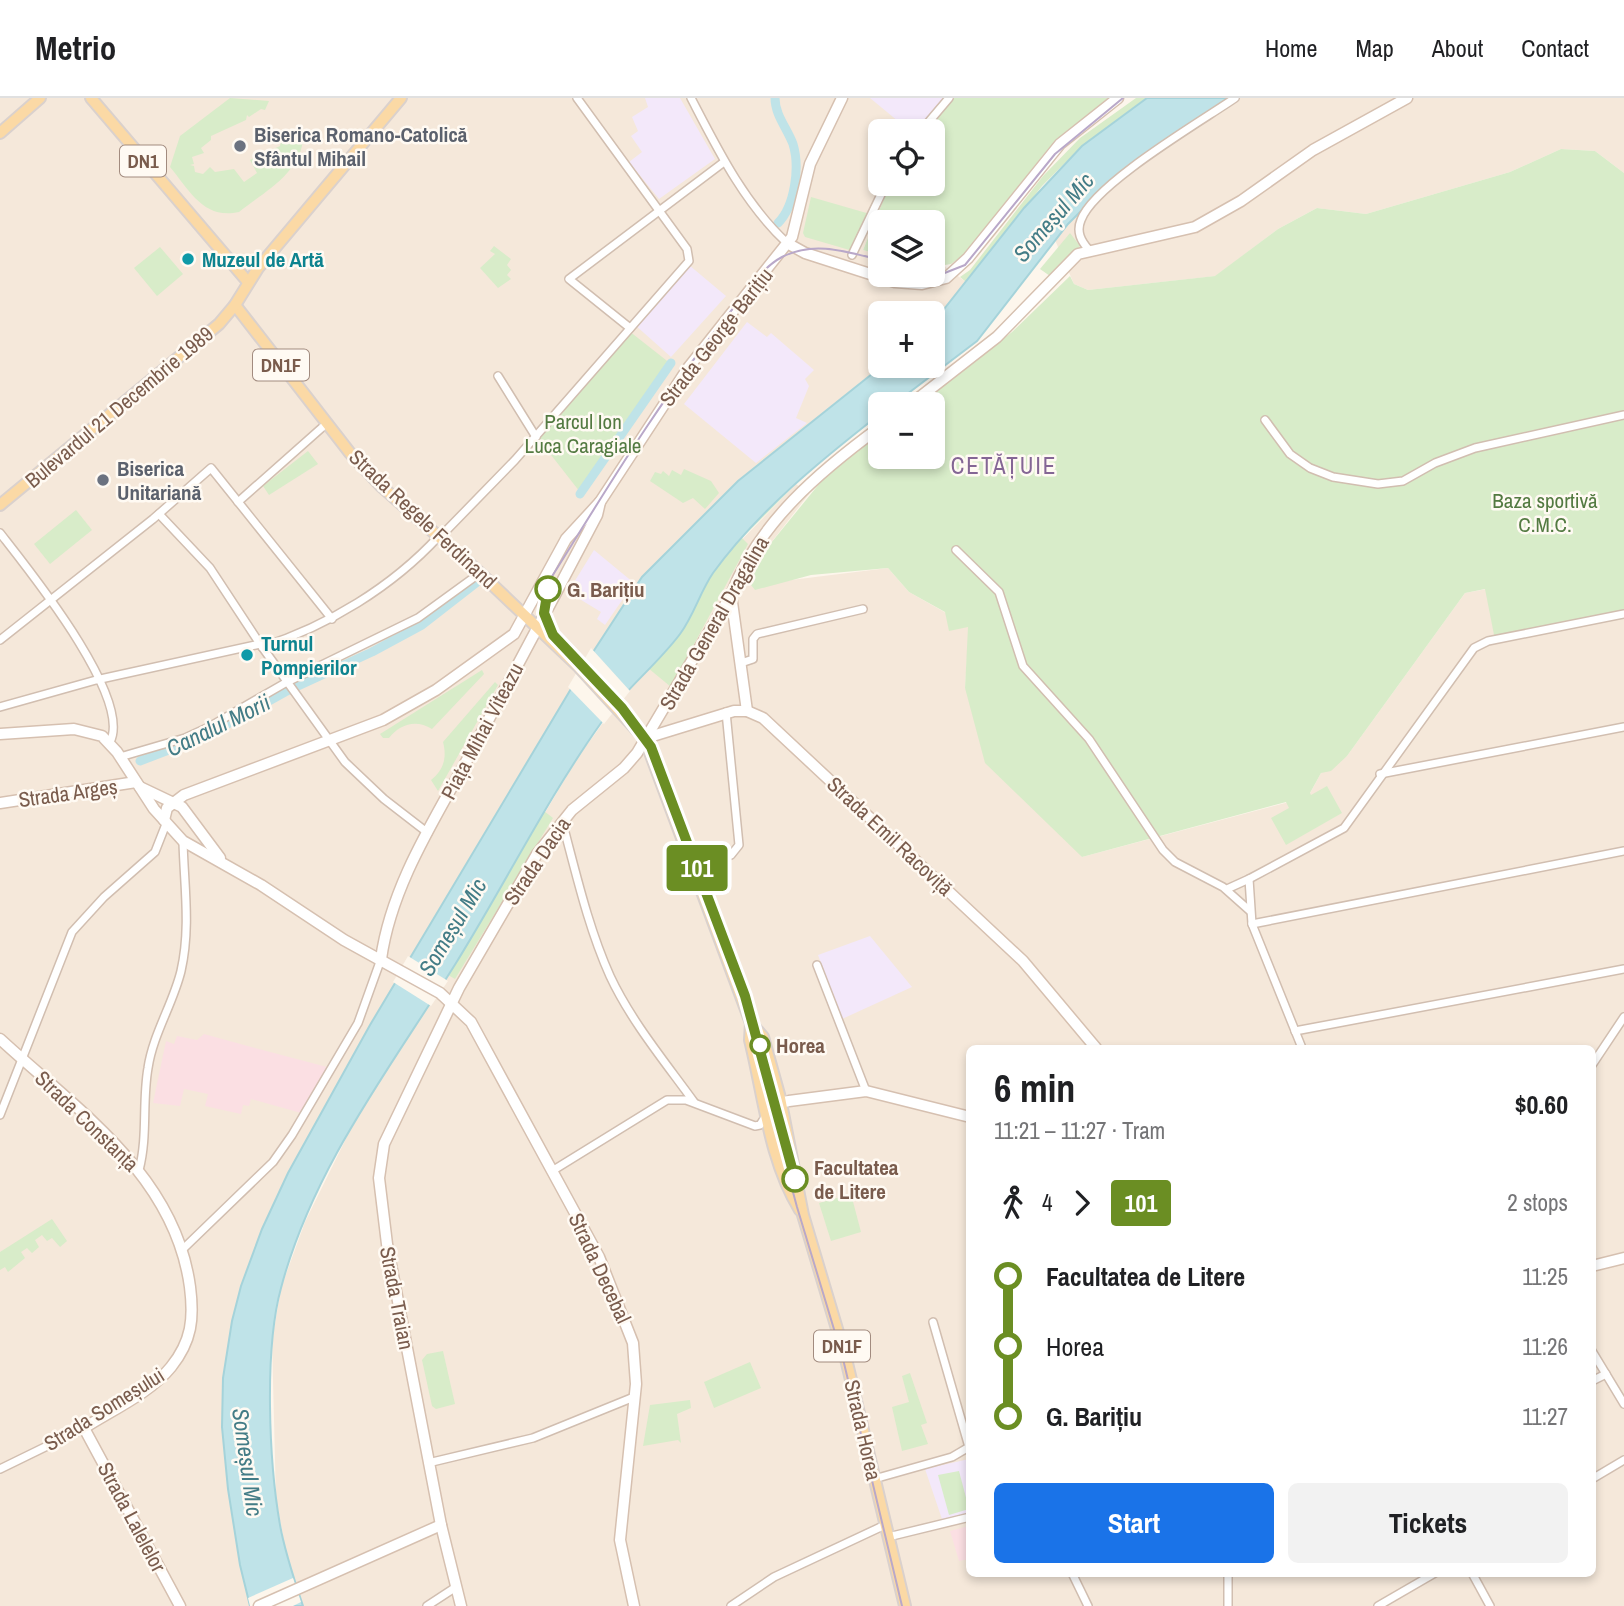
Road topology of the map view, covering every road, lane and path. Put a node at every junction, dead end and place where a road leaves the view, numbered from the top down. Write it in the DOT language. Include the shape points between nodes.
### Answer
graph roads {
  1 [pos="40,98"];
  2 [pos="91,98"];
  3 [pos="401,98"];
  4 [pos="691,98"];
  5 [pos="842,98"];
  6 [pos="949,98"];
  7 [pos="1118,98"];
  8 [pos="1235,98"];
  9 [pos="1407,98"];
  10 [pos="575,99"];
  11 [pos="931,119"];
  12 [pos="0,133"];
  13 [pos="724,162"];
  14 [pos="880,196"];
  15 [pos="659,209"];
  16 [pos="788,243"];
  17 [pos="1089,250"];
  18 [pos="852,255"];
  19 [pos="248,282"];
  20 [pos="235,306"];
  21 [pos="629,328"];
  22 [pos="498,376"];
  23 [pos="927,392"];
  24 [pos="1624,415"];
  25 [pos="1265,420"];
  26 [pos="326,424"];
  27 [pos="868,436"];
  28 [pos="536,437"];
  29 [pos="238,502"];
  30 [pos="600,502"];
  31 [pos="0,505"];
  32 [pos="159,514"];
  33 [pos="0,533"];
  34 [pos="439,536"];
  35 [pos="956,550"];
  36 [pos="480,573"];
  37 [pos="731,595"];
  38 [pos="51,600"];
  39 [pos="863,609"];
  40 [pos="1624,614"];
  41 [pos="523,615"];
  42 [pos="332,619"];
  43 [pos="537,630"];
  44 [pos="0,640"];
  45 [pos="261,645"];
  46 [pos="741,663"];
  47 [pos="100,680"];
  48 [pos="288,683"];
  49 [pos="667,704"];
  50 [pos="0,707"];
  51 [pos="747,711"];
  52 [pos="726,712"];
  53 [pos="683,726"];
  54 [pos="1624,727"];
  55 [pos="0,734"];
  56 [pos="645,738"];
  57 [pos="110,742"];
  58 [pos="330,742"];
  59 [pos="120,757"];
  60 [pos="1380,774"];
  61 [pos="138,785"];
  62 [pos="0,803"];
  63 [pos="172,803"];
  64 [pos="562,820"];
  65 [pos="165,822"];
  66 [pos="428,833"];
  67 [pos="183,841"];
  68 [pos="1624,851"];
  69 [pos="227,865"];
  70 [pos="694,868"];
  71 [pos="1250,879"];
  72 [pos="1227,889"];
  73 [pos="1250,911"];
  74 [pos="1252,923"];
  75 [pos="381,958"];
  76 [pos="817,965"];
  77 [pos="1624,969"];
  78 [pos="453,1002"];
  79 [pos="1624,1017"];
  80 [pos="751,1023"];
  81 [pos="1295,1031"];
  82 [pos="0,1038"];
  83 [pos="1093,1045"];
  84 [pos="1301,1045"];
  85 [pos="22,1059"];
  86 [pos="1596,1059"];
  87 [pos="866,1091"];
  88 [pos="694,1102"];
  89 [pos="781,1102"];
  90 [pos="767,1114"];
  91 [pos="0,1115"];
  92 [pos="966,1116"];
  93 [pos="139,1170"];
  94 [pos="552,1171"];
  95 [pos="803,1215"];
  96 [pos="184,1248"];
  97 [pos="1624,1258"];
  98 [pos="1596,1265"];
  99 [pos="933,1322"];
  100 [pos="1596,1358"];
  101 [pos="1606,1374"];
  102 [pos="1596,1379"];
  103 [pos="634,1397"];
  104 [pos="1624,1404"];
  105 [pos="84,1428"];
  106 [pos="966,1437"];
  107 [pos="966,1449"];
  108 [pos="1624,1460"];
  109 [pos="429,1463"];
  110 [pos="0,1469"];
  111 [pos="1596,1477"];
  112 [pos="874,1479"];
  113 [pos="966,1518"];
  114 [pos="441,1525"];
  115 [pos="885,1525"];
  116 [pos="888,1537"];
  117 [pos="1074,1577"];
  118 [pos="1228,1577"];
  119 [pos="1428,1577"];
  120 [pos="1474,1577"];
  121 [pos="456,1587"];
  122 [pos="733,1605"];
  123 [pos="180,1606"];
  124 [pos="259,1606"];
  125 [pos="427,1606"];
  126 [pos="461,1606"];
  127 [pos="634,1606"];
  128 [pos="905,1606"];
  129 [pos="1088,1606"];
  130 [pos="1228,1606"];
  131 [pos="1378,1606"];
  132 [pos="1490,1606"];
  1 -- 12 [label="main road"];
  2 -- 19 [label="main road, DN1"];
  3 -- 19 [label="main road, Bulevardul 21 Decembrie 1989"];
  4 -- 13 [label="street"];
  5 -- 16 [label="street, Strada George Barițiu" via="810,164 795,231"];
  6 -- 11 [label="street"];
  7 -- 16 [label="street" via="1048,157 959,268 936,282 905,284 805,253"];
  8 -- 17 [label="street" via="1098,197 1080,223 1079,234"];
  9 -- 17 [label="street" via="1312,150 1213,218 1163,237"];
  10 -- 15 [label="street"];
  13 -- 15 [label="street"];
  13 -- 16 [label="street" via="766,222"];
  14 -- 18 [label="street"];
  15 -- 21 [label="street" via="687,249 689,261"];
  15 -- 21 [label="street" via="569,279"];
  16 -- 30 [label="street, Strada George Barițiu" via="688,369"];
  17 -- 23 [label="street" via="1068,263 990,344"];
  19 -- 20 [label="main road, Bulevardul 21 Decembrie 1989"];
  20 -- 26 [label="main road, Strada Regele Ferdinand / DN1F"];
  20 -- 31 [label="main road, Bulevardul 21 Decembrie 1989"];
  21 -- 28 [label="street"];
  22 -- 28 [label="street"];
  24 -- 25 [label="street" via="1475,448 1403,481 1378,484 1310,468 1290,454"];
  26 -- 29 [label="street"];
  26 -- 34 [label="main road, Strada Regele Ferdinand / DN1F" via="382,486"];
  27 -- 37 [label="street, Strada General Dragalina" via="798,497 747,559"];
  28 -- 34 [label="street"];
  29 -- 32 [label="street" via="211,468"];
  29 -- 42 [label="street"];
  30 -- 41 [label="street, Strada George Barițiu" via="566,539"];
  30 -- 43 [label="street, Strada George Barițiu"];
  32 -- 38 [label="street"];
  32 -- 45 [label="street" via="210,568"];
  33 -- 38 [label="street"];
  34 -- 36 [label="main road, Strada Regele Ferdinand / DN1F"];
  34 -- 42 [label="street" via="391,578"];
  35 -- 72 [label="street" via="999,592 1023,666 1089,739 1163,850 1175,862"];
  36 -- 41 [label="main road, Strada Regele Ferdinand / DN1F"];
  36 -- 48 [label="street" via="418,618"];
  37 -- 46 [label="street"];
  37 -- 49 [label="street, Strada General Dragalina"];
  38 -- 44 [label="street"];
  38 -- 47 [label="street"];
  39 -- 46 [label="street" via="757,634 753,659"];
  40 -- 60 [label="street" via="1479,644"];
  41 -- 43 [label="main road, Strada Regele Ferdinand / DN1F"];
  41 -- 58 [label="street, Piața Mihai Viteazu" via="509,639 430,695"];
  42 -- 45 [label="street" via="293,638"];
  43 -- 56 [label="main road, Strada Horea / DN1F" via="579,667"];
  43 -- 66 [label="street, Piața Mihai Viteazu"];
  45 -- 47 [label="street"];
  45 -- 48 [label="street"];
  46 -- 51 [label="street"];
  47 -- 50 [label="street"];
  47 -- 57 [label="street" via="114,729"];
  48 -- 58 [label="street"];
  48 -- 59 [label="street" via="197,733"];
  49 -- 53 [label="street" via="670,720"];
  49 -- 56 [label="street, Strada General Dragalina"];
  51 -- 52 [label="street"];
  51 -- 83 [label="street, Strada Emil Racoviță" via="772,726 1023,961"];
  52 -- 53 [label="street"];
  52 -- 70 [label="street" via="739,845 731,855"];
  53 -- 56 [label="street"];
  54 -- 60 [label="street"];
  55 -- 57 [label="street" via="81,730"];
  56 -- 64 [label="street, Strada Dacia" via="624,768"];
  56 -- 70 [label="main road, Strada Horea / DN1F"];
  57 -- 59 [label="street"];
  58 -- 63 [label="street, Piața Mihai Viteazu" via="193,791"];
  58 -- 66 [label="street" via="384,799"];
  59 -- 61 [label="street"];
  60 -- 71 [label="street" via="1335,835"];
  61 -- 62 [label="street, Strada Argeș"];
  61 -- 63 [label="street"];
  61 -- 65 [label="street"];
  63 -- 65 [label="street"];
  63 -- 69 [label="street" via="182,807"];
  64 -- 78 [label="street, Strada Dacia" via="537,854"];
  64 -- 88 [label="street" via="586,912 611,977 639,1026"];
  65 -- 67 [label="street"];
  65 -- 85 [label="street" via="155,852 103,897 72,932"];
  66 -- 75 [label="street, Piața Mihai Viteazu" via="396,899"];
  67 -- 69 [label="street"];
  67 -- 93 [label="street" via="184,949 177,984 148,1066"];
  68 -- 74 [label="street"];
  69 -- 75 [label="street, Strada Decebal" via="344,940"];
  70 -- 80 [label="main road, Strada Horea / DN1F"];
  71 -- 72 [label="street"];
  71 -- 73 [label="street"];
  72 -- 73 [label="street"];
  73 -- 74 [label="street"];
  74 -- 81 [label="street"];
  75 -- 78 [label="street, Strada Decebal"];
  75 -- 96 [label="street" via="358,1023 292,1135 273,1162"];
  76 -- 87 [label="street"];
  77 -- 81 [label="street"];
  78 -- 94 [label="street, Strada Decebal" via="482,1036"];
  78 -- 109 [label="street, Strada Traian" via="392,1122 379,1178 387,1244"];
  79 -- 86 [label="street"];
  80 -- 89 [label="main road, Strada Horea / DN1F" via="763,1037"];
  80 -- 90 [label="main road, Strada Horea / DN1F" via="750,1040"];
  81 -- 84 [label="street"];
  82 -- 85 [label="street, Strada Constanța"];
  85 -- 91 [label="street"];
  85 -- 93 [label="street, Strada Constanța"];
  87 -- 89 [label="street"];
  87 -- 92 [label="street"];
  88 -- 90 [label="street" via="754,1126"];
  88 -- 94 [label="street" via="676,1098 656,1105"];
  89 -- 90 [label="street"];
  89 -- 95 [label="main road, Strada Horea / DN1F"];
  90 -- 95 [label="main road, Strada Horea / DN1F" via="783,1181"];
  93 -- 96 [label="street, Strada Constanța"];
  94 -- 103 [label="street, Strada Decebal" via="620,1305 633,1343"];
  95 -- 112 [label="main road, Strada Horea / DN1F" via="846,1359"];
  96 -- 105 [label="street, Strada Someșului" via="193,1311 189,1338 155,1382"];
  97 -- 98 [label="street"];
  99 -- 106 [label="street"];
  100 -- 101 [label="street"];
  101 -- 102 [label="street"];
  101 -- 104 [label="street"];
  103 -- 109 [label="street" via="534,1438"];
  103 -- 127 [label="street, Strada Decebal" via="620,1526"];
  105 -- 110 [label="street, Strada Someșului"];
  105 -- 123 [label="street, Strada Lalelelor"];
  107 -- 112 [label="street"];
  108 -- 111 [label="street"];
  109 -- 114 [label="street, Strada Traian"];
  112 -- 115 [label="main road, Strada Horea / DN1F"];
  113 -- 116 [label="street"];
  114 -- 121 [label="street, Strada Traian"];
  114 -- 124 [label="street"];
  115 -- 116 [label="main road, Strada Horea / DN1F"];
  115 -- 122 [label="street" via="774,1577"];
  116 -- 128 [label="main road, Strada Horea / DN1F"];
  117 -- 129 [label="street"];
  118 -- 130 [label="street"];
  119 -- 131 [label="street"];
  120 -- 132 [label="street"];
  121 -- 125 [label="street"];
  121 -- 126 [label="street, Strada Traian"];
}
